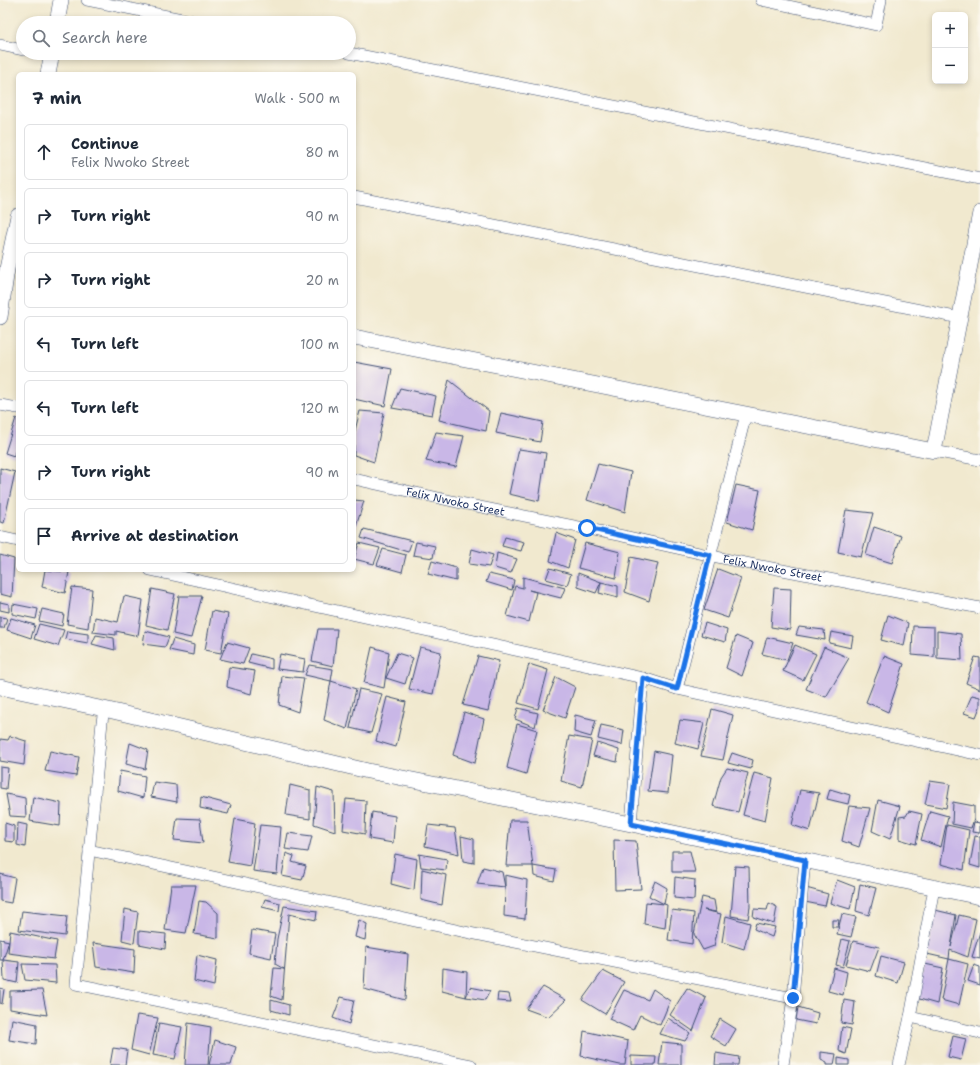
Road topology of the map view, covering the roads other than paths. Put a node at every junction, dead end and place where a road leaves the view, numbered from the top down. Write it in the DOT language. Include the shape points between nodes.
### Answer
graph roads {
  1 [pos="61,0"];
  2 [pos="87,0"];
  3 [pos="761,0"];
  4 [pos="881,0"];
  5 [pos="58,16"];
  6 [pos="167,16"];
  7 [pos="0,45"];
  8 [pos="16,48"];
  9 [pos="356,53"];
  10 [pos="49,60"];
  11 [pos="48,72"];
  12 [pos="980,179"];
  13 [pos="356,197"];
  14 [pos="980,213"];
  15 [pos="16,238"];
  16 [pos="13,270"];
  17 [pos="2,298"];
  18 [pos="0,317"];
  19 [pos="960,318"];
  20 [pos="356,337"];
  21 [pos="0,405"];
  22 [pos="16,408"];
  23 [pos="746,414"];
  24 [pos="934,452"];
  25 [pos="980,460"];
  26 [pos="356,479"];
  27 [pos="0,537"];
  28 [pos="16,541"];
  29 [pos="710,555"];
  30 [pos="159,572"];
  31 [pos="980,608"];
  32 [pos="643,678"];
  33 [pos="0,687"];
  34 [pos="677,689"];
  35 [pos="104,709"];
  36 [pos="980,754"];
  37 [pos="631,824"];
  38 [pos="89,850"];
  39 [pos="805,860"];
  40 [pos="934,888"];
  41 [pos="980,897"];
  42 [pos="793,998"];
  43 [pos="910,1017"];
  44 [pos="980,1033"];
  45 [pos="471,1065"];
  46 [pos="783,1065"];
  47 [pos="899,1065"];
  1 -- 5 [label="street"];
  2 -- 6 [label="street"];
  3 -- 4 [label="street" via="876,24"];
  7 -- 8 [label="street"];
  9 -- 12 [label="street"];
  10 -- 11 [label="street"];
  13 -- 19 [label="street"];
  14 -- 19 [label="street"];
  15 -- 16 [label="street"];
  16 -- 17 [label="street"];
  17 -- 18 [label="street"];
  19 -- 24 [label="street"];
  20 -- 23 [label="street"];
  21 -- 22 [label="street"];
  23 -- 24 [label="street"];
  23 -- 29 [label="street"];
  24 -- 25 [label="street"];
  26 -- 29 [label="street, Felix Nwoko Street"];
  27 -- 28 [label="street"];
  29 -- 31 [label="street, Felix Nwoko Street"];
  29 -- 34 [label="street"];
  30 -- 32 [label="street"];
  32 -- 34 [label="street"];
  32 -- 37 [label="street"];
  33 -- 35 [label="street"];
  34 -- 36 [label="street"];
  35 -- 37 [label="street" via="368,770"];
  35 -- 38 [label="street"];
  37 -- 39 [label="street"];
  38 -- 42 [label="street" via="470,933"];
  38 -- 45 [label="street" via="76,984"];
  39 -- 40 [label="street"];
  39 -- 42 [label="street"];
  40 -- 41 [label="street"];
  40 -- 43 [label="street"];
  42 -- 46 [label="street"];
  43 -- 44 [label="street"];
  43 -- 47 [label="street"];
}
